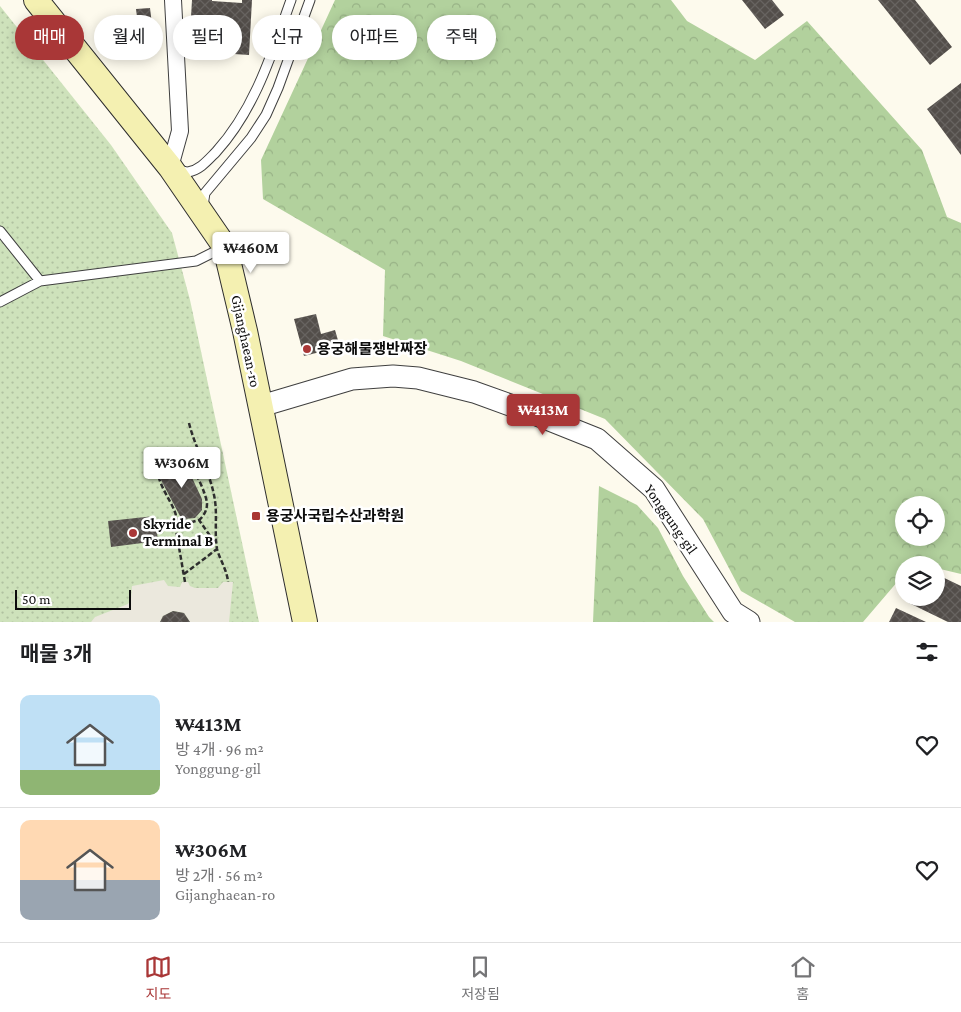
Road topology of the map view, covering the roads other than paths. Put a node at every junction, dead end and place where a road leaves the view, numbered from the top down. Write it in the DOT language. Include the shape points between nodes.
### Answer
graph roads {
  1 [pos="36,0"];
  2 [pos="173,0"];
  3 [pos="291,0"];
  4 [pos="310,0"];
  5 [pos="170,167"];
  6 [pos="202,212"];
  7 [pos="0,231"];
  8 [pos="225,246"];
  9 [pos="40,281"];
  10 [pos="0,302"];
  11 [pos="261,406"];
  12 [pos="305,622"];
  13 [pos="749,622"];
  1 -- 5 [label="main road, Gijanghaean-ro"];
  2 -- 5 [label="street" via="180,131"];
  3 -- 5 [label="lane" via="261,81 222,145 199,168 187,172"];
  4 -- 6 [label="lane" via="266,114 246,145 205,193"];
  5 -- 6 [label="main road, Gijanghaean-ro"];
  6 -- 8 [label="main road, Gijanghaean-ro"];
  7 -- 9 [label="lane"];
  8 -- 9 [label="lane" via="196,262"];
  8 -- 11 [label="main road, Gijanghaean-ro"];
  9 -- 10 [label="lane"];
  11 -- 12 [label="main road, Gijanghaean-ro"];
  11 -- 13 [label="street, Yonggung-gil" via="352,379 418,378 474,392 597,438 654,489 733,612"];
}
